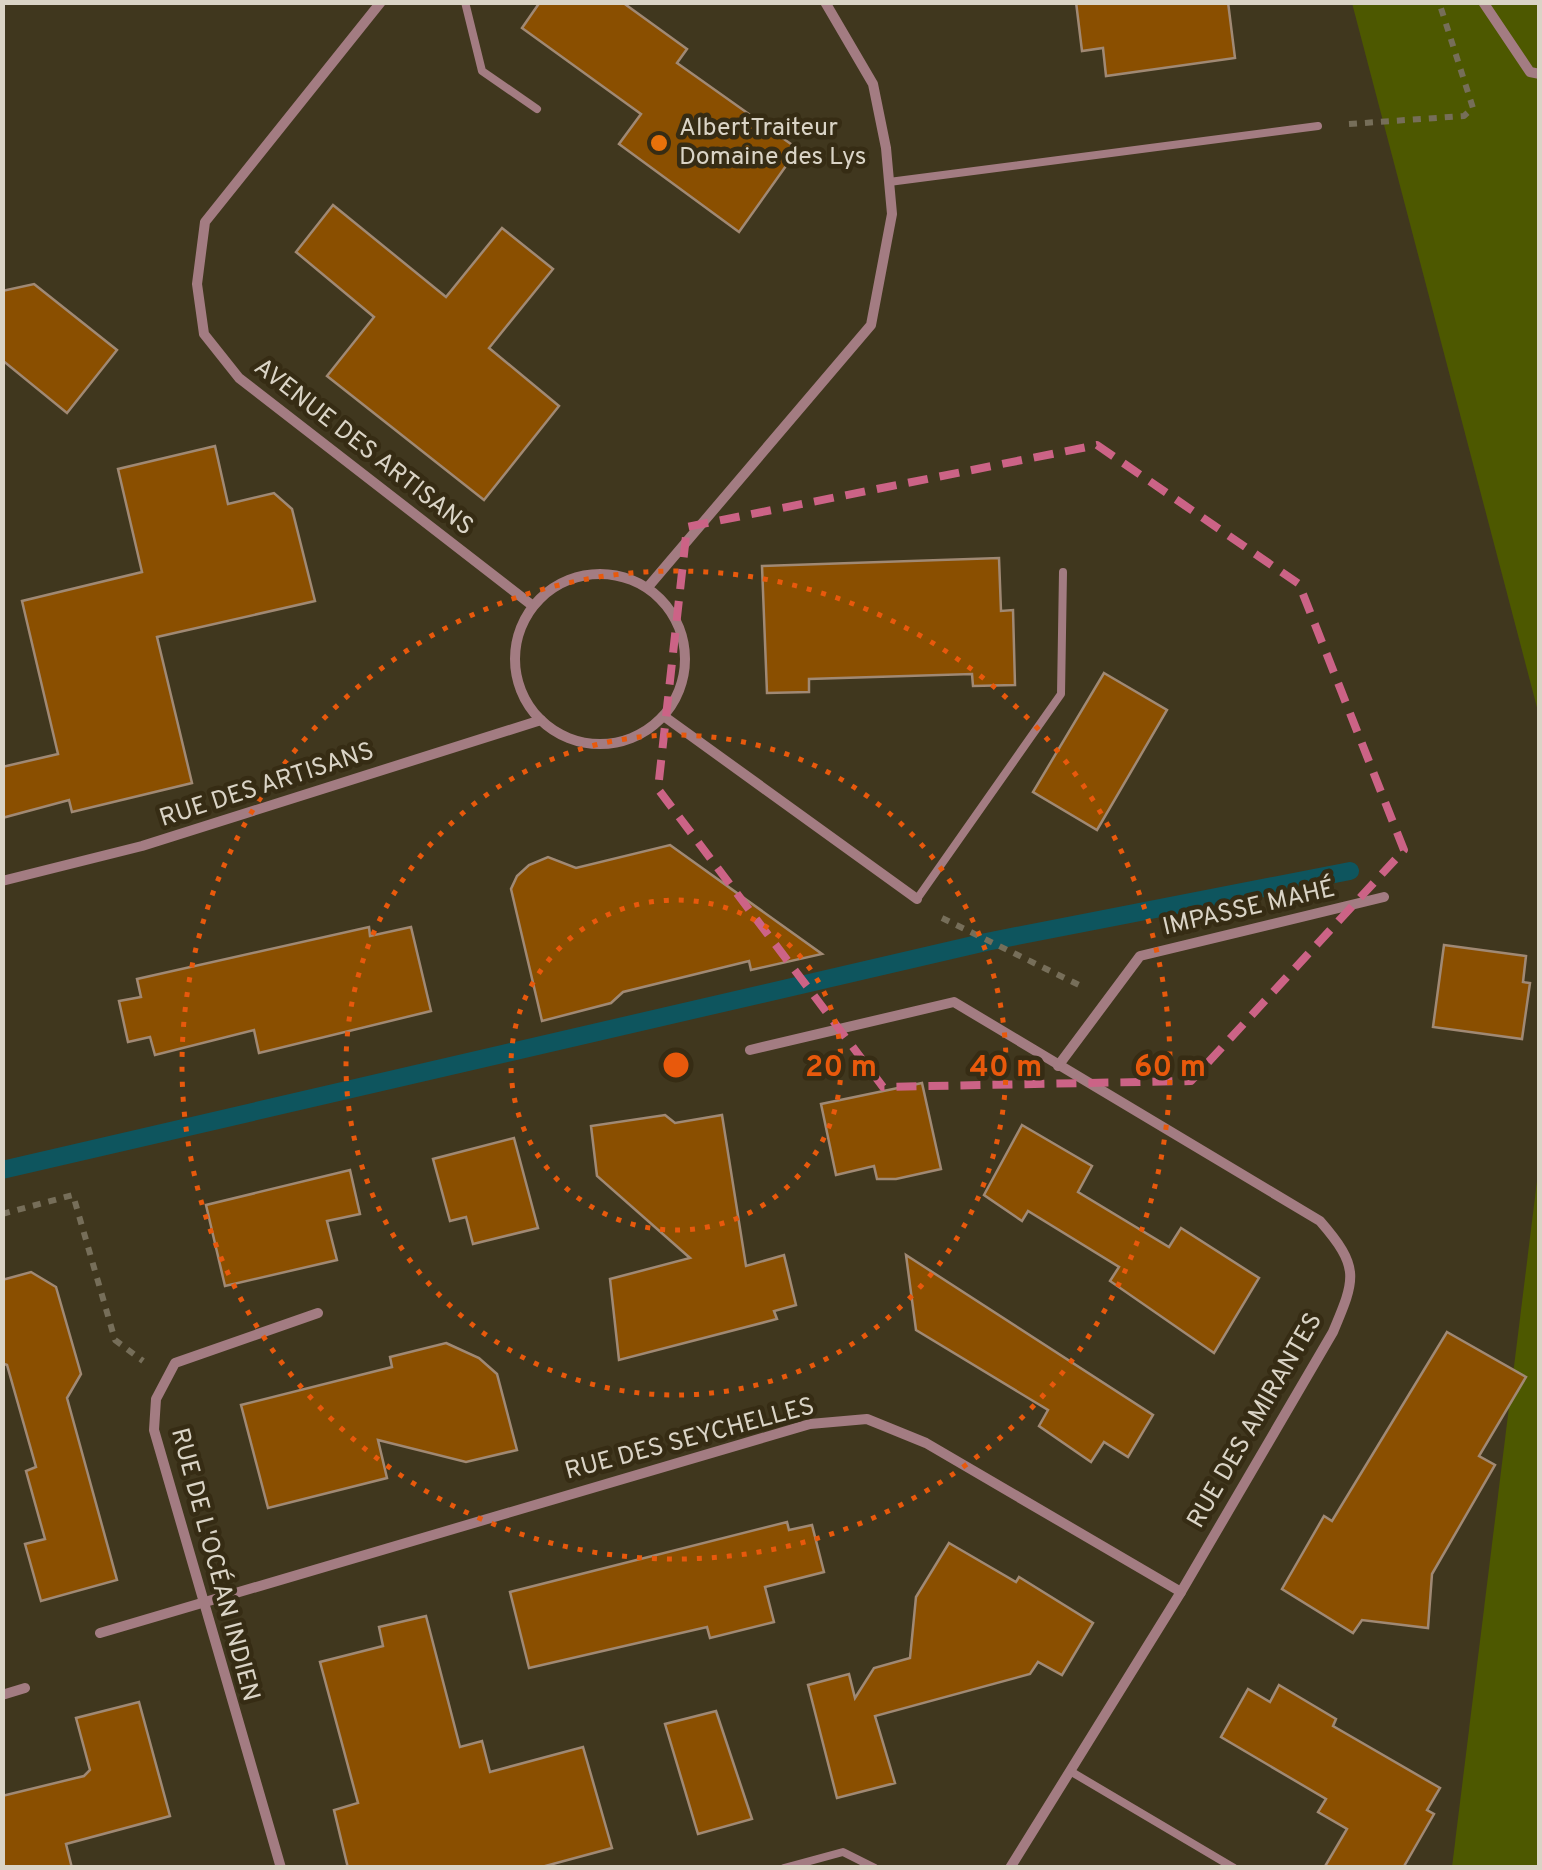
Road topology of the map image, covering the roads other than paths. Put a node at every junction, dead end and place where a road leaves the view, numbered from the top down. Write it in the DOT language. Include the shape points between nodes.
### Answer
graph roads {
  1 [pos="381,2"];
  2 [pos="465,2"];
  3 [pos="825,2"];
  4 [pos="1482,2"];
  5 [pos="1540,74"];
  6 [pos="537,109"];
  7 [pos="1318,126"];
  8 [pos="889,182"];
  9 [pos="1064,572"];
  10 [pos="648,587"];
  11 [pos="533,606"];
  12 [pos="664,717"];
  13 [pos="540,720"];
  14 [pos="2,881"];
  15 [pos="1384,898"];
  16 [pos="917,899"];
  17 [pos="750,1050"];
  18 [pos="1058,1066"];
  19 [pos="318,1313"];
  20 [pos="1180,1592"];
  21 [pos="201,1602"];
  22 [pos="100,1634"];
  23 [pos="24,1688"];
  24 [pos="2,1695"];
  25 [pos="1070,1771"];
  26 [pos="281,1868"];
  27 [pos="784,1868"];
  28 [pos="874,1868"];
  29 [pos="1010,1868"];
  30 [pos="1234,1868"];
  1 -- 11 [label="street, AVENUE DES ARTISANS" via="205,222 196,284 204,334 239,378"];
  2 -- 6 [label="lane" via="482,71"];
  3 -- 8 [label="street" via="874,84"];
  4 -- 5 [label="street" via="1530,72"];
  7 -- 8 [label="lane"];
  8 -- 10 [label="street" via="892,214 871,324"];
  9 -- 16 [label="lane" via="1061,694"];
  10 -- 11 [label="street" via="600,574 575,577"];
  10 -- 12 [label="street" via="669,607 687,663"];
  11 -- 13 [label="street" via="515,652 521,688"];
  12 -- 13 [label="street" via="643,734 589,744"];
  12 -- 16 [label="street"];
  13 -- 14 [label="street, RUE DES ARTISANS" via="142,846"];
  15 -- 18 [label="street, IMPASSE MAHÉ" via="1140,956"];
  17 -- 18 [label="street, RUE DES AMIRANTES" via="954,1002"];
  18 -- 20 [label="street, RUE DES AMIRANTES" via="1320,1221 1348,1253 1350,1292 1333,1332"];
  19 -- 21 [label="street, RUE DE L'OCÉAN INDIEN" via="175,1362 156,1399 154,1430"];
  20 -- 21 [label="street, RUE DES SEYCHELLES" via="926,1443 868,1419 810,1424"];
  20 -- 25 [label="street"];
  21 -- 22 [label="street, RUE DES SEYCHELLES"];
  21 -- 26 [label="street, RUE DE L'OCÉAN INDIEN"];
  23 -- 24 [label="street"];
  25 -- 29 [label="street"];
  25 -- 30 [label="lane"];
  27 -- 28 [label="lane" via="842,1852"];
}
